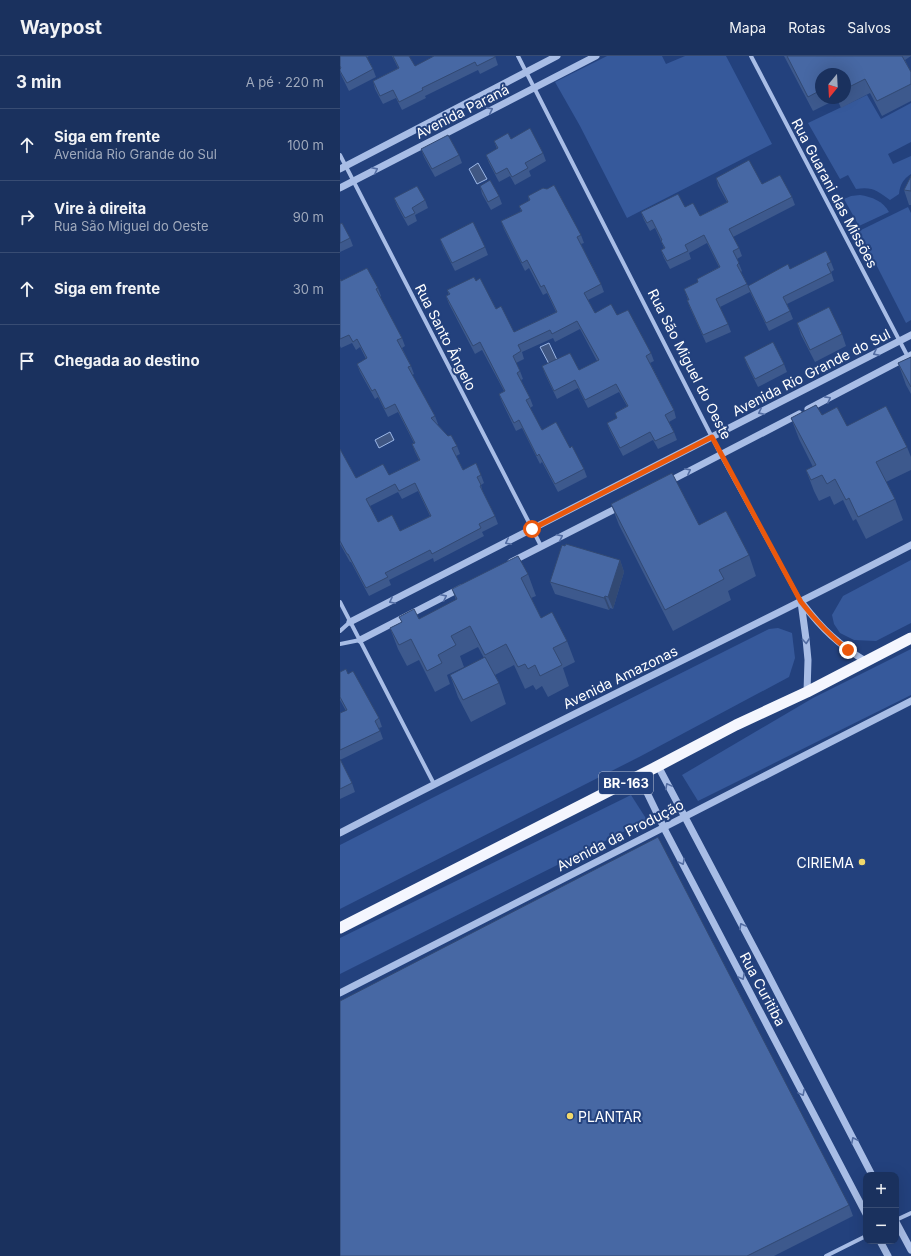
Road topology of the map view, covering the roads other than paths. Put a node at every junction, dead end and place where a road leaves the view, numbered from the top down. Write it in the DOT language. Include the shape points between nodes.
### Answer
graph roads {
  1 [pos="518,56"];
  2 [pos="557,56"];
  3 [pos="596,56"];
  4 [pos="751,56"];
  5 [pos="526,72"];
  6 [pos="534,88"];
  7 [pos="340,155"];
  8 [pos="343,167"];
  9 [pos="353,181"];
  10 [pos="340,188"];
  11 [pos="911,335"];
  12 [pos="900,341"];
  13 [pos="909,356"];
  14 [pos="712,437"];
  15 [pos="721,455"];
  16 [pos="659,486"];
  17 [pos="631,501"];
  18 [pos="532,529"];
  19 [pos="911,544"];
  20 [pos="541,546"];
  21 [pos="506,564"];
  22 [pos="464,586"];
  23 [pos="340,602"];
  24 [pos="801,602"];
  25 [pos="350,622"];
  26 [pos="340,631"];
  27 [pos="911,638"];
  28 [pos="360,640"];
  29 [pos="340,644"];
  30 [pos="867,662"];
  31 [pos="807,692"];
  32 [pos="911,701"];
  33 [pos="658,766"];
  34 [pos="639,776"];
  35 [pos="434,784"];
  36 [pos="684,817"];
  37 [pos="664,828"];
  38 [pos="340,833"];
  39 [pos="340,928"];
  40 [pos="340,993"];
  41 [pos="870,1172"];
  42 [pos="863,1208"];
  43 [pos="911,1213"];
  44 [pos="899,1219"];
  45 [pos="899,1227"];
  46 [pos="863,1238"];
  47 [pos="882,1244"];
  48 [pos="911,1250"];
  49 [pos="826,1256"];
  50 [pos="888,1256"];
  1 -- 5 [label="street, Rua São Miguel do Oeste"];
  2 -- 5 [label="street, Avenida Paraná"];
  3 -- 6 [label="street, Avenida Paraná"];
  4 -- 12 [label="street, Rua Guarani das Missões"];
  5 -- 6 [label="street, Rua São Miguel do Oeste"];
  5 -- 8 [label="street, Avenida Paraná"];
  9 -- 6 [label="street, Avenida Paraná, one-way"];
  6 -- 14 [label="street, Rua São Miguel do Oeste"];
  7 -- 8 [label="street, Rua Santo Ângelo"];
  8 -- 9 [label="street, Rua Santo Ângelo"];
  9 -- 10 [label="street, Avenida Paraná"];
  9 -- 18 [label="street, Rua Santo Ângelo"];
  11 -- 12 [label="street, Avenida Rio Grande do Sul"];
  12 -- 13 [label="street, Rua Guarani das Missões"];
  12 -- 14 [label="street, Avenida Rio Grande do Sul, one-way"];
  15 -- 13 [label="street, one-way"];
  14 -- 15 [label="street, Rua São Miguel do Oeste"];
  14 -- 18 [label="street, Avenida Rio Grande do Sul"];
  16 -- 15 [label="street, one-way"];
  15 -- 24 [label="street, Rua São Miguel do Oeste"];
  20 -- 17 [label="street, one-way"];
  18 -- 20 [label="street, Rua Santo Ângelo"];
  18 -- 25 [label="street, Avenida Rio Grande do Sul, one-way"];
  19 -- 24 [label="street, Avenida Amazonas"];
  20 -- 21 [label="street"];
  28 -- 22 [label="street, one-way"];
  23 -- 25 [label="street"];
  24 -- 30 [label="street" via="834,639"];
  24 -- 31 [label="street, Rua São Miguel do Oeste, one-way" via="807,653"];
  24 -- 35 [label="street, Avenida Amazonas"];
  25 -- 26 [label="street, Avenida Rio Grande do Sul"];
  25 -- 28 [label="street"];
  27 -- 30 [label="highway, BR-163"];
  28 -- 29 [label="street"];
  28 -- 35 [label="street"];
  30 -- 31 [label="highway, BR-163"];
  31 -- 33 [label="highway, BR-163" via="736,725"];
  32 -- 36 [label="street, Avenida da Produção"];
  33 -- 34 [label="highway, BR-163"];
  36 -- 33 [label="street, Rua Curitiba, one-way"];
  34 -- 37 [label="street, Rua Curitiba"];
  34 -- 39 [label="highway, BR-163"];
  35 -- 38 [label="street, Avenida Amazonas"];
  36 -- 37 [label="street, Avenida da Produção"];
  41 -- 36 [label="street, Rua Curitiba, one-way"];
  37 -- 40 [label="street, Avenida da Produção"];
  37 -- 42 [label="street, Rua Curitiba, one-way"];
  43 -- 44 [label="street"];
  45 -- 48 [label="street"];
  46 -- 49 [label="street"];
  47 -- 50 [label="street"];
}
